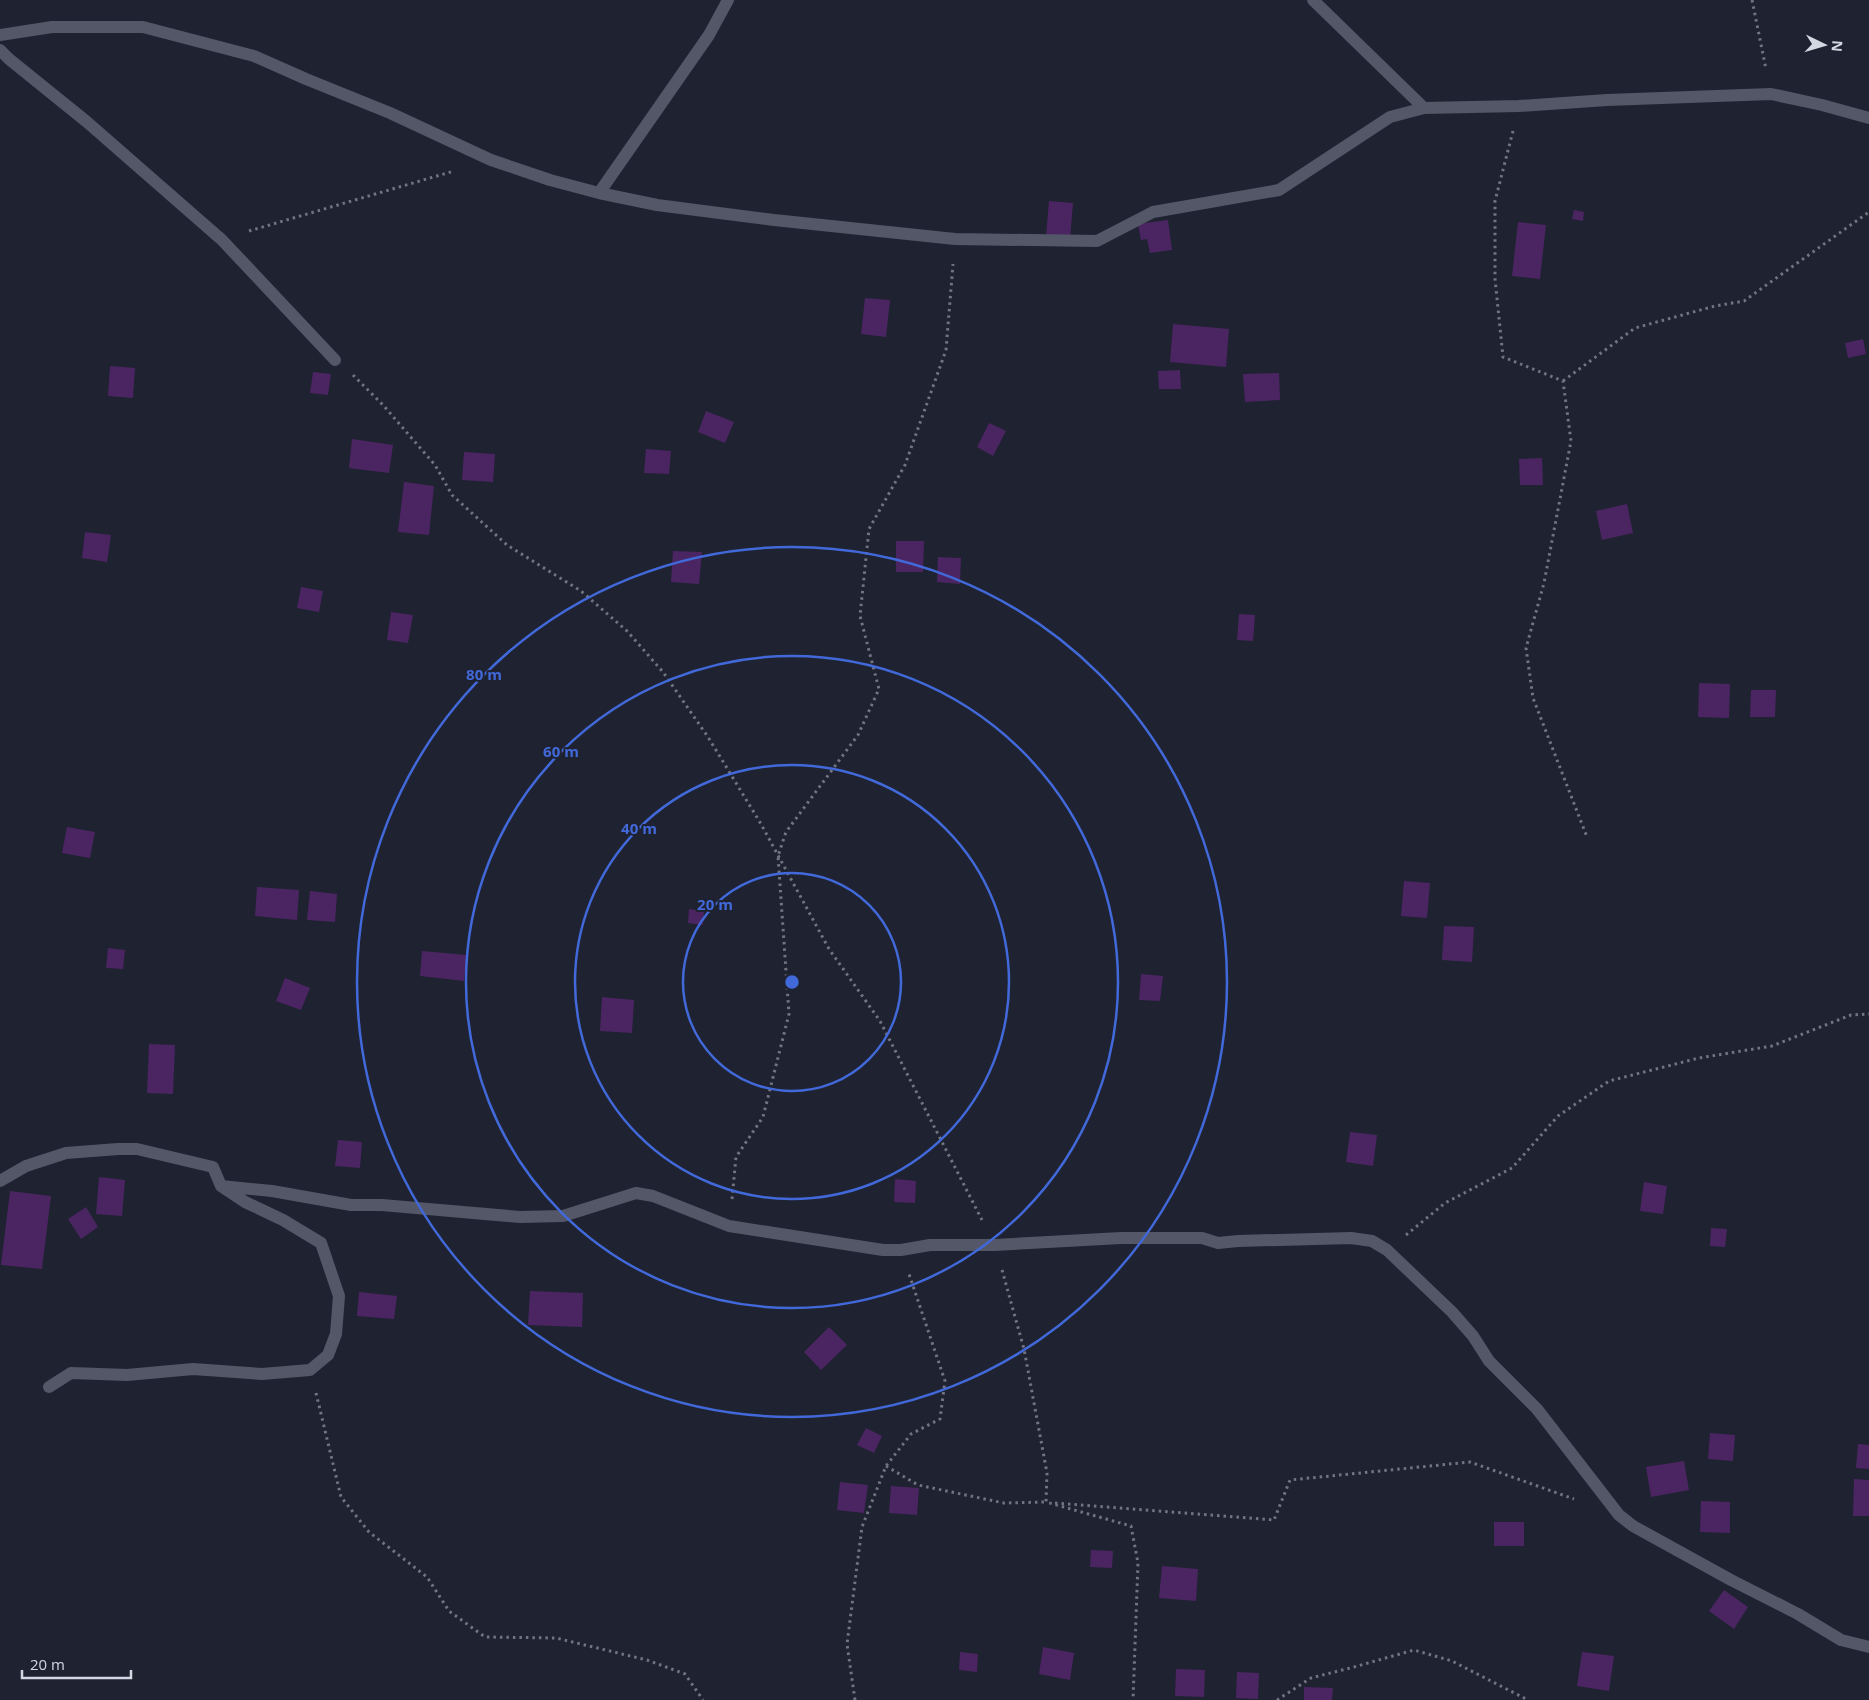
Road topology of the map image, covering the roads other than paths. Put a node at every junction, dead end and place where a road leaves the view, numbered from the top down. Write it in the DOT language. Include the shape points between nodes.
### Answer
graph roads {
  1 [pos="728,0"];
  2 [pos="1313,0"];
  3 [pos="0,35"];
  4 [pos="0,50"];
  5 [pos="1424,108"];
  6 [pos="1869,118"];
  7 [pos="598,193"];
  8 [pos="335,360"];
  9 [pos="0,1181"];
  10 [pos="221,1186"];
  11 [pos="49,1387"];
  12 [pos="1869,1647"];
  1 -- 7 [label="street" via="709,35"];
  2 -- 5 [label="street"];
  3 -- 7 [label="street" via="52,27 144,28 254,56 491,160"];
  4 -- 8 [label="street" via="88,122 222,240"];
  5 -- 6 [label="street" via="1771,94"];
  5 -- 7 [label="street" via="1390,117 1279,190 1153,212 1097,241 955,239 657,205"];
  9 -- 10 [label="street" via="26,1166 66,1153 136,1149 213,1167"];
  10 -- 11 [label="street" via="321,1244 339,1296 336,1334 328,1355 310,1370 262,1374 193,1369 127,1375 71,1373"];
  10 -- 12 [label="street" via="272,1191 351,1206 382,1205 520,1217 563,1216 636,1193 653,1196 729,1226 883,1250 930,1245 1121,1238 1202,1238 1218,1243 1351,1238 1372,1241 1387,1250 1452,1312 1489,1361 1537,1408 1619,1515 1633,1526 1841,1640"];
}
